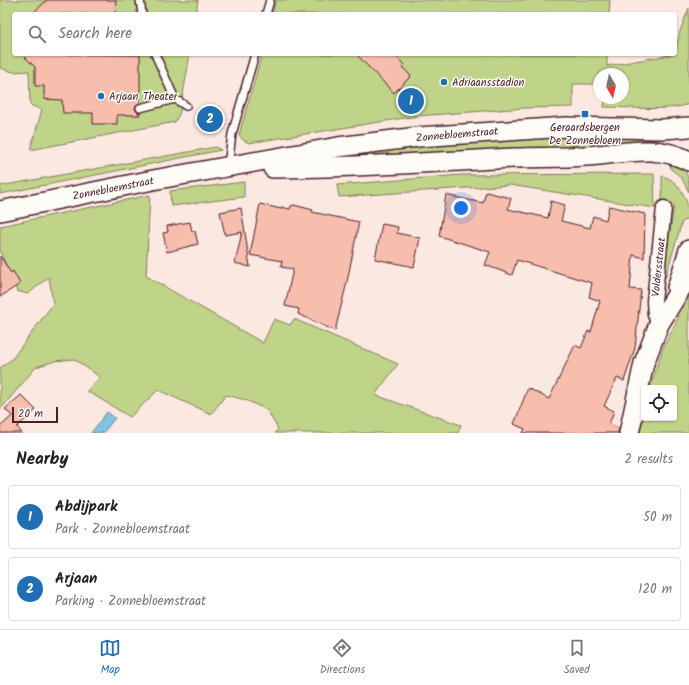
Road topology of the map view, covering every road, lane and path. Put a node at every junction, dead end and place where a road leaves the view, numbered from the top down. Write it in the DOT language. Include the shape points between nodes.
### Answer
graph roads {
  1 [pos="140,0"];
  2 [pos="270,0"];
  3 [pos="142,12"];
  4 [pos="267,12"];
  5 [pos="156,56"];
  6 [pos="254,56"];
  7 [pos="176,99"];
  8 [pos="186,106"];
  9 [pos="140,108"];
  10 [pos="689,127"];
  11 [pos="338,147"];
  12 [pos="689,161"];
  13 [pos="227,168"];
  14 [pos="336,168"];
  15 [pos="664,208"];
  16 [pos="0,211"];
  17 [pos="689,250"];
  18 [pos="689,275"];
  19 [pos="672,303"];
  20 [pos="660,324"];
  21 [pos="629,433"];
  1 -- 3 [label="lane"];
  2 -- 4 [label="lane"];
  5 -- 7 [label="lane"];
  6 -- 13 [label="lane" via="232,134"];
  7 -- 8 [label="lane"];
  7 -- 9 [label="lane"];
  10 -- 11 [label="main road, Zonnebloemstraat" via="566,127 485,131"];
  11 -- 13 [label="main road, Zonnebloemstraat"];
  11 -- 14 [label="main road" via="328,151 325,158 329,166"];
  12 -- 14 [label="main road, Zonnebloemstraat" via="669,152 647,150 585,156"];
  13 -- 14 [label="main road, Zonnebloemstraat"];
  13 -- 16 [label="main road, Zonnebloemstraat"];
  15 -- 20 [label="street, Voldersstraat" via="654,301 655,315"];
  17 -- 19 [label="main road, Voldersstraat"];
  18 -- 19 [label="main road, Voldersstraat"];
  19 -- 20 [label="main road, Voldersstraat"];
  20 -- 21 [label="main road, Voldersstraat" via="644,363"];
}
